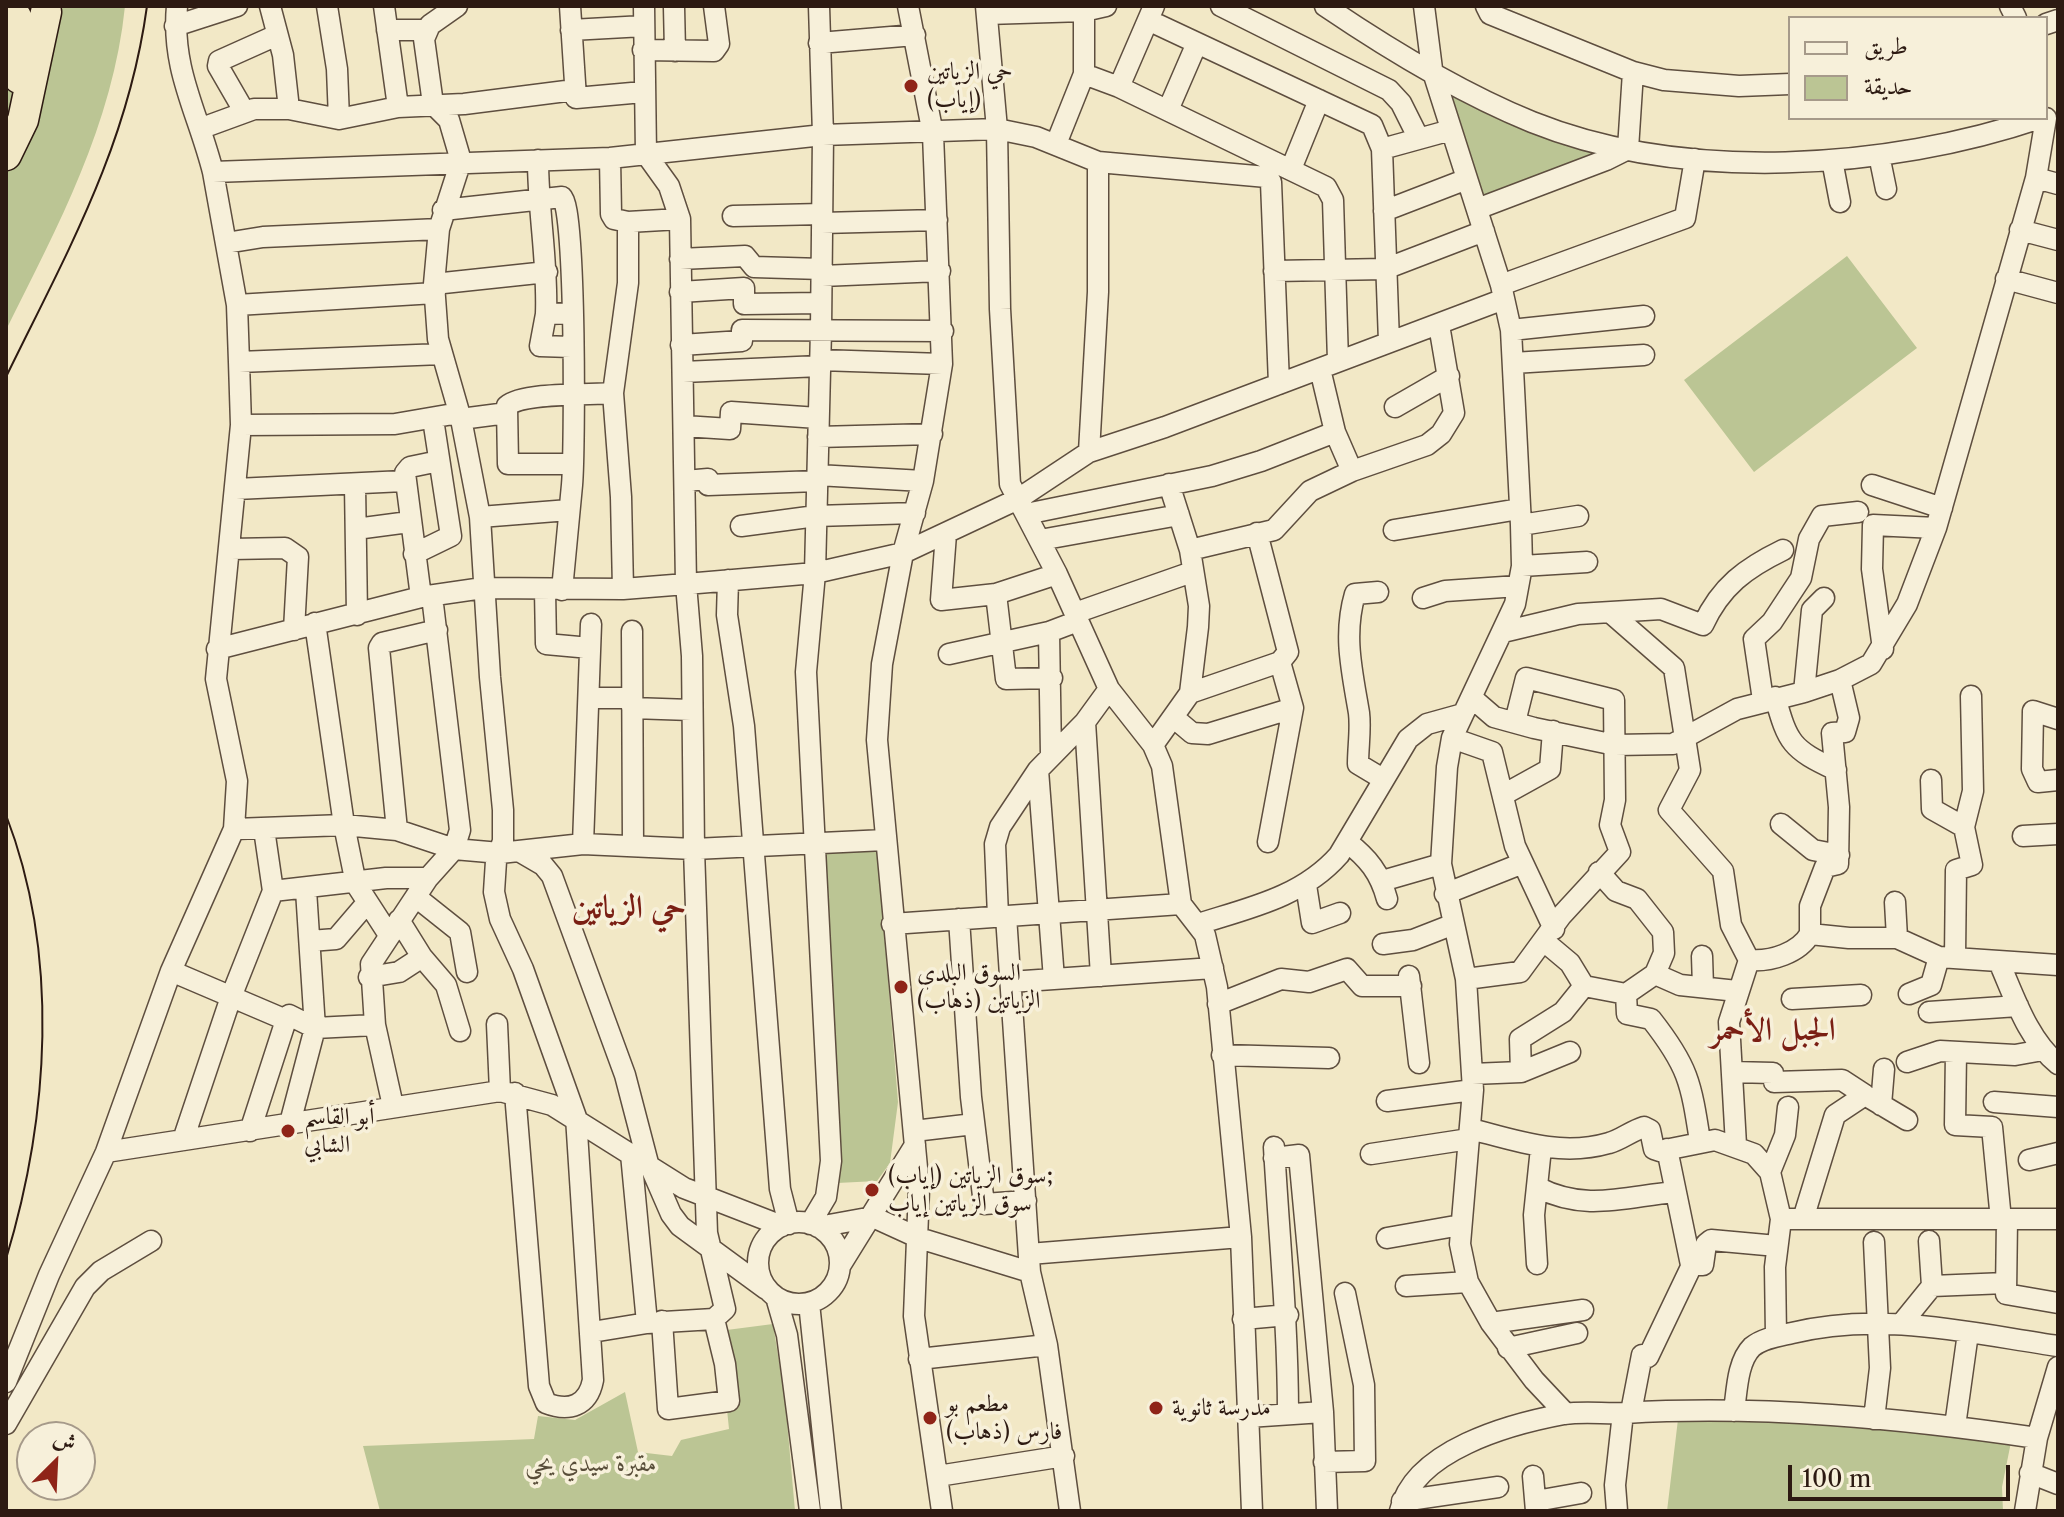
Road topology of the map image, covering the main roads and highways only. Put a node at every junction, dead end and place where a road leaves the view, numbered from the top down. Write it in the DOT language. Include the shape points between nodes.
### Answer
graph roads {
  1 [pos="47,9"];
  2 [pos="11,11"];
  3 [pos="6,122"];
  4 [pos="6,155"];
  1 -- 4 [label="highway" via="23,120"];
  2 -- 3 [label="highway" via="20,74"];
}
